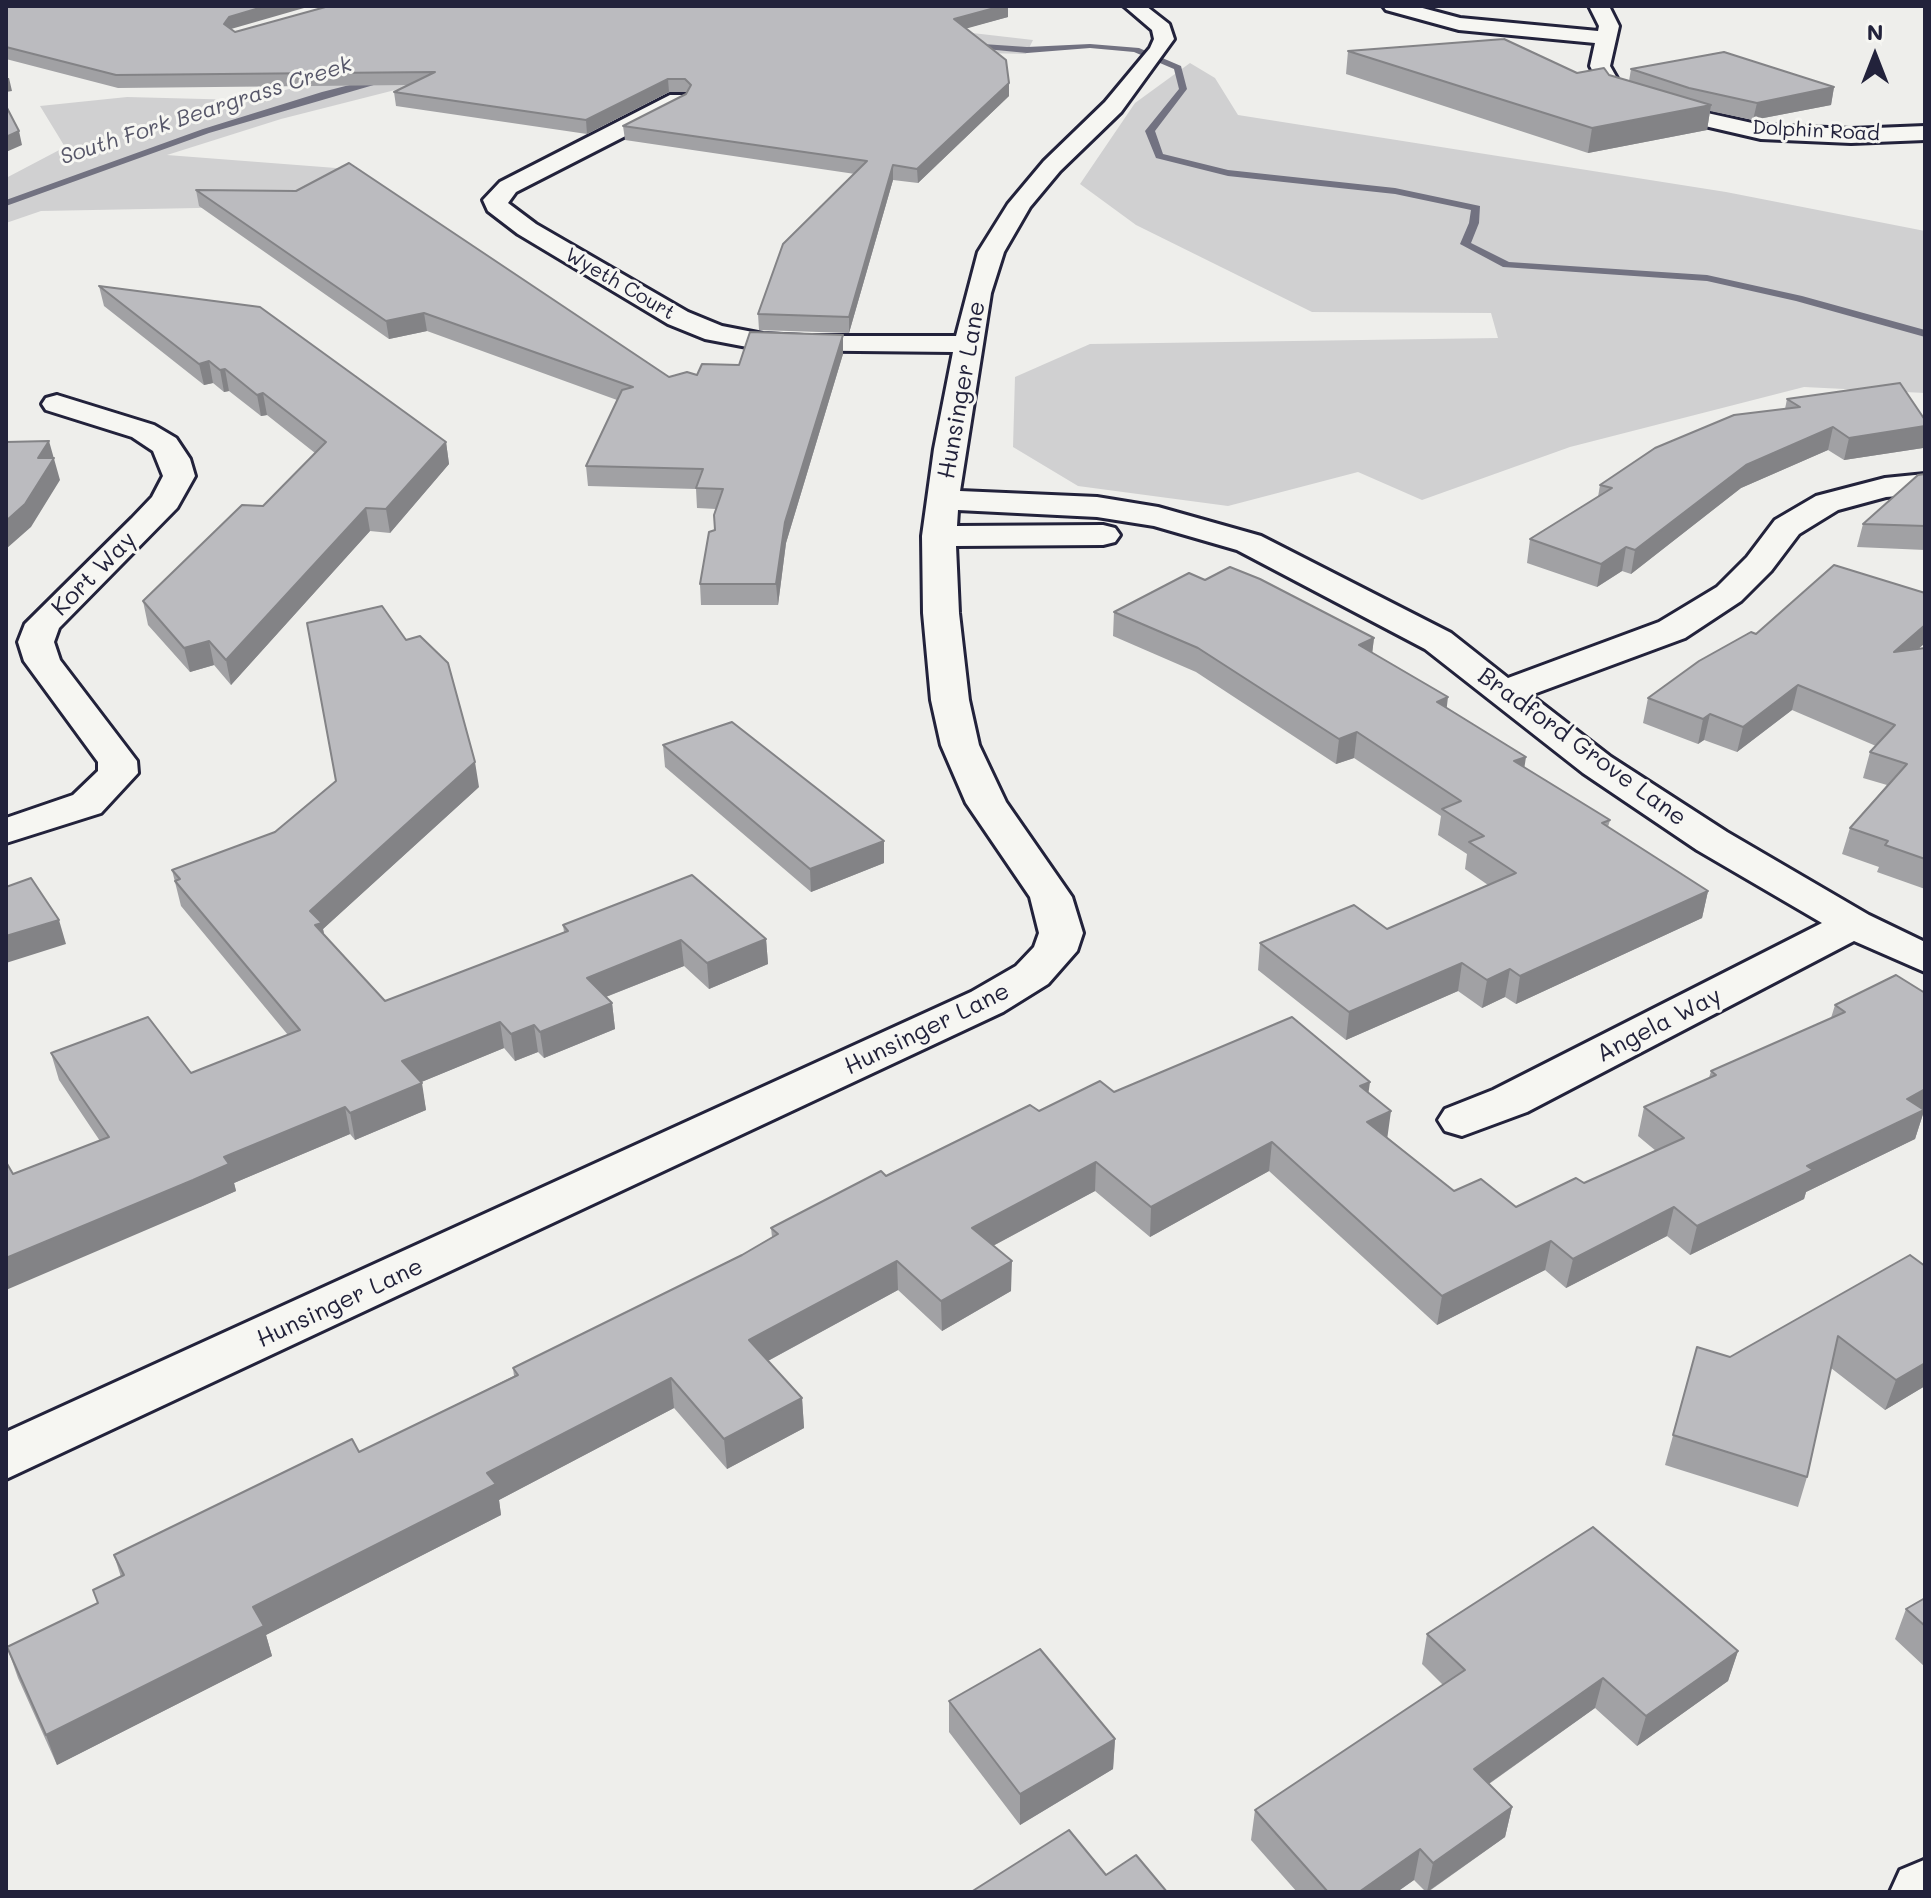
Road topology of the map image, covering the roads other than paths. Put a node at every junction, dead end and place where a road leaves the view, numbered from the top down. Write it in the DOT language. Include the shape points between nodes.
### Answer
graph roads {
  1 [pos="1134,6"];
  2 [pos="1393,6"];
  3 [pos="1599,6"];
  4 [pos="1606,38"];
  5 [pos="678,100"];
  6 [pos="1925,133"];
  7 [pos="969,344"];
  8 [pos="57,404"];
  9 [pos="1925,484"];
  10 [pos="941,518"];
  11 [pos="1504,692"];
  12 [pos="6,831"];
  13 [pos="1854,924"];
  14 [pos="1925,959"];
  15 [pos="1462,1120"];
  16 [pos="6,1457"];
  1 -- 7 [label="street, Hunsinger Lane" via="1162,28 1164,39 1113,107 1020,204 991,252"];
  2 -- 4 [label="street" via="1459,24"];
  3 -- 4 [label="street, Dolphin Road" via="1609,26"];
  4 -- 6 [label="street, Dolphin Road" via="1600,66 1614,91 1679,113 1761,132"];
  5 -- 7 [label="street, Wyeth Court" via="508,187 495,200 497,206 678,318 715,333 804,344"];
  7 -- 10 [label="street, Hunsinger Lane"];
  8 -- 12 [label="street, Kort Way" via="143,431 165,445 179,476 166,501 43,624 36,642 42,661 117,761 118,773 100,795 72,812"];
  9 -- 11 [label="street" via="1827,503 1787,527 1729,594 1672,630"];
  10 -- 11 [label="street, Bradford Grove Lane" via="1164,541 1280,562 1404,620"];
  10 -- 16 [label="street, Hunsinger Lane" via="941,613 960,745 986,803 1051,897 1061,933 1055,951 1032,975 863,1061"];
  11 -- 13 [label="street, Bradford Grove Lane" via="1610,773 1712,841"];
  13 -- 14 [label="street, Bradford Grove Lane"];
  13 -- 15 [label="street, Angela Way" via="1510,1101"];
}
